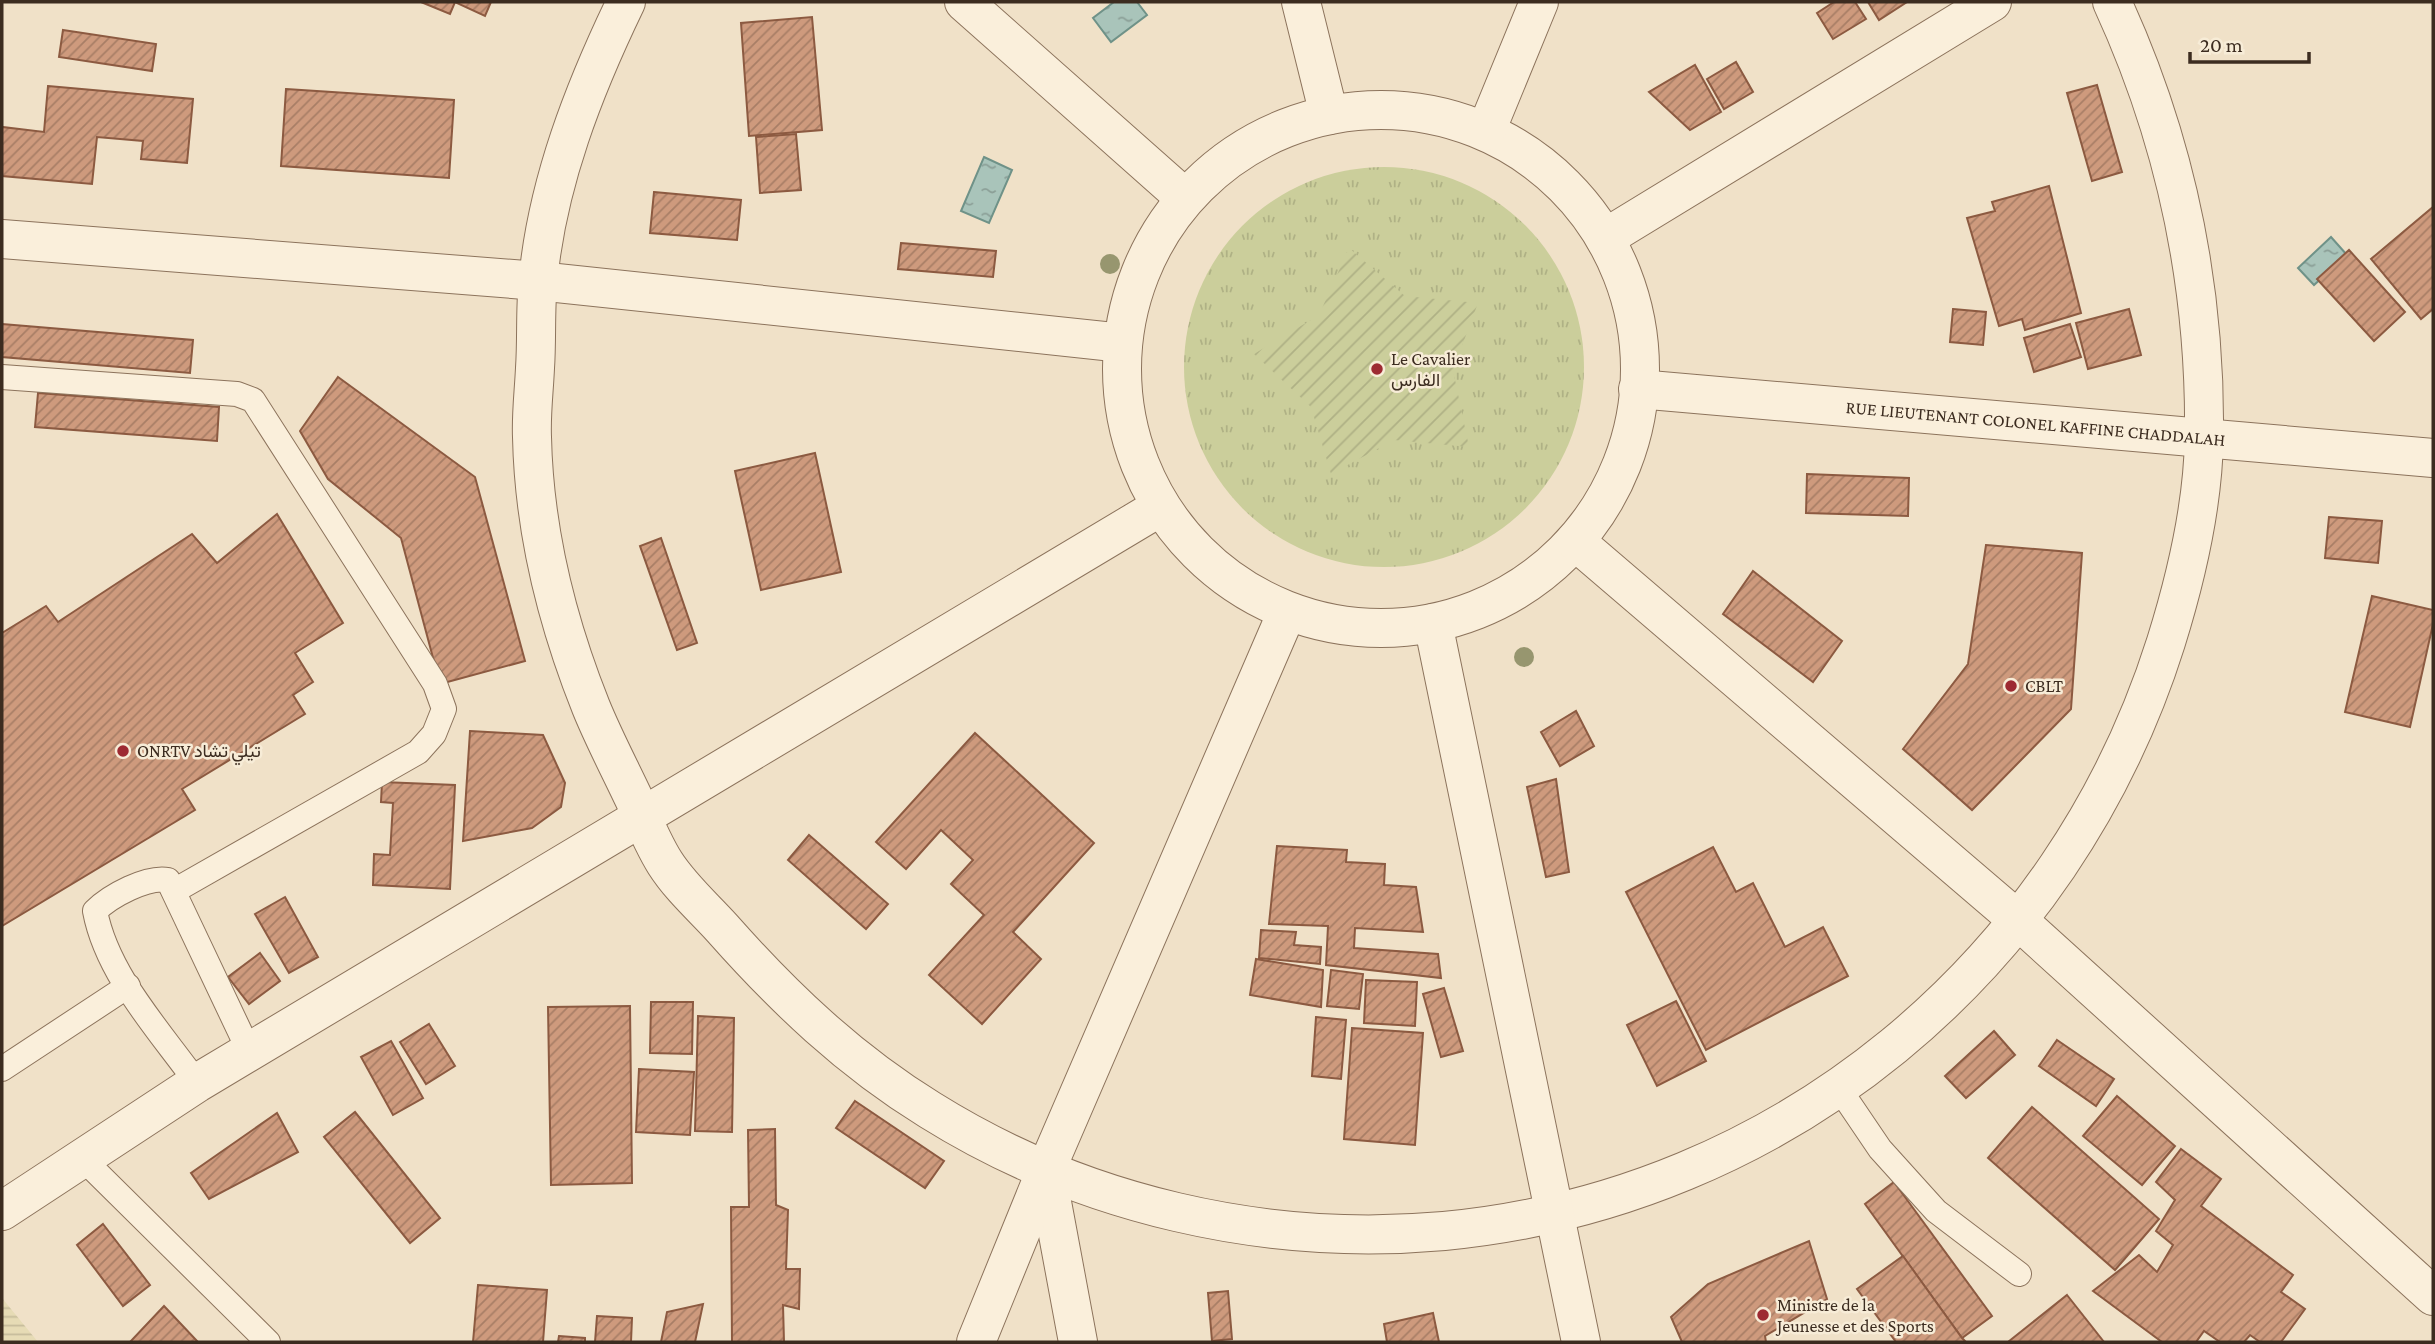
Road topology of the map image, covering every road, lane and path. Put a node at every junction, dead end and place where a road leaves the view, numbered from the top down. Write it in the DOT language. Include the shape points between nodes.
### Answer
graph roads {
  1 [pos="626,2"];
  2 [pos="964,2"];
  3 [pos="1301,2"];
  4 [pos="1539,2"];
  5 [pos="1992,2"];
  6 [pos="2112,2"];
  7 [pos="1329,115"];
  8 [pos="1486,131"];
  9 [pos="1185,198"];
  10 [pos="1605,238"];
  11 [pos="2,239"];
  12 [pos="538,281"];
  13 [pos="1123,343"];
  14 [pos="2,377"];
  15 [pos="1638,388"];
  16 [pos="2204,438"];
  17 [pos="2433,458"];
  18 [pos="1160,507"];
  19 [pos="1575,541"];
  20 [pos="1287,612"];
  21 [pos="1433,623"];
  22 [pos="641,817"];
  23 [pos="174,891"];
  24 [pos="2019,922"];
  25 [pos="128,986"];
  26 [pos="250,1053"];
  27 [pos="2,1069"];
  28 [pos="197,1083"];
  29 [pos="1839,1087"];
  30 [pos="82,1158"];
  31 [pos="1046,1170"];
  32 [pos="2,1211"];
  33 [pos="1555,1214"];
  34 [pos="2019,1274"];
  35 [pos="2433,1296"];
  36 [pos="268,1342"];
  37 [pos="976,1342"];
  38 [pos="1078,1342"];
  39 [pos="1581,1342"];
  1 -- 12 [label="street" via="571,133"];
  2 -- 9 [label="street"];
  3 -- 7 [label="street"];
  4 -- 8 [label="street"];
  5 -- 10 [label="street"];
  6 -- 16 [label="street" via="2154,105 2188,231 2201,328"];
  7 -- 8 [label="street" via="1408,110"];
  7 -- 9 [label="street" via="1264,137 1216,169"];
  8 -- 10 [label="street" via="1543,167 1584,207"];
  9 -- 13 [label="street" via="1146,259"];
  10 -- 15 [label="street" via="1632,307"];
  11 -- 12 [label="street"];
  12 -- 13 [label="street"];
  12 -- 22 [label="street" via="531,432 544,545 584,690"];
  13 -- 18 [label="street" via="1128,423"];
  14 -- 23 [label="lane" via="237,394 253,400 435,684 444,709 434,734 418,752"];
  15 -- 16 [label="street, RUE LIEUTENANT COLONEL KAFFINE CHADDALAH"];
  15 -- 19 [label="street" via="1621,463 1600,507"];
  16 -- 17 [label="street, RUE LIEUTENANT COLONEL KAFFINE CHADDALAH"];
  16 -- 24 [label="street" via="2186,567 2152,683 2097,803"];
  18 -- 20 [label="street" via="1219,572"];
  18 -- 22 [label="street"];
  19 -- 21 [label="street" via="1521,587"];
  19 -- 24 [label="street"];
  20 -- 21 [label="street" via="1357,628"];
  20 -- 31 [label="street"];
  21 -- 33 [label="street"];
  22 -- 26 [label="street"];
  22 -- 31 [label="street" via="666,866 696,903 821,1031 924,1107"];
  23 -- 25 [label="lane" via="168,880 157,878 104,902 95,911 99,930"];
  23 -- 26 [label="lane"];
  24 -- 29 [label="street" via="1982,966 1925,1019"];
  24 -- 35 [label="street"];
  25 -- 27 [label="lane"];
  25 -- 28 [label="lane"];
  26 -- 28 [label="street"];
  28 -- 30 [label="street"];
  29 -- 33 [label="street" via="1768,1131 1694,1167"];
  29 -- 34 [label="lane" via="1880,1149 1936,1211"];
  30 -- 32 [label="street"];
  30 -- 36 [label="lane"];
  31 -- 33 [label="street" via="1152,1206 1288,1231 1426,1232"];
  31 -- 37 [label="street"];
  31 -- 38 [label="street"];
  33 -- 39 [label="street"];
}
